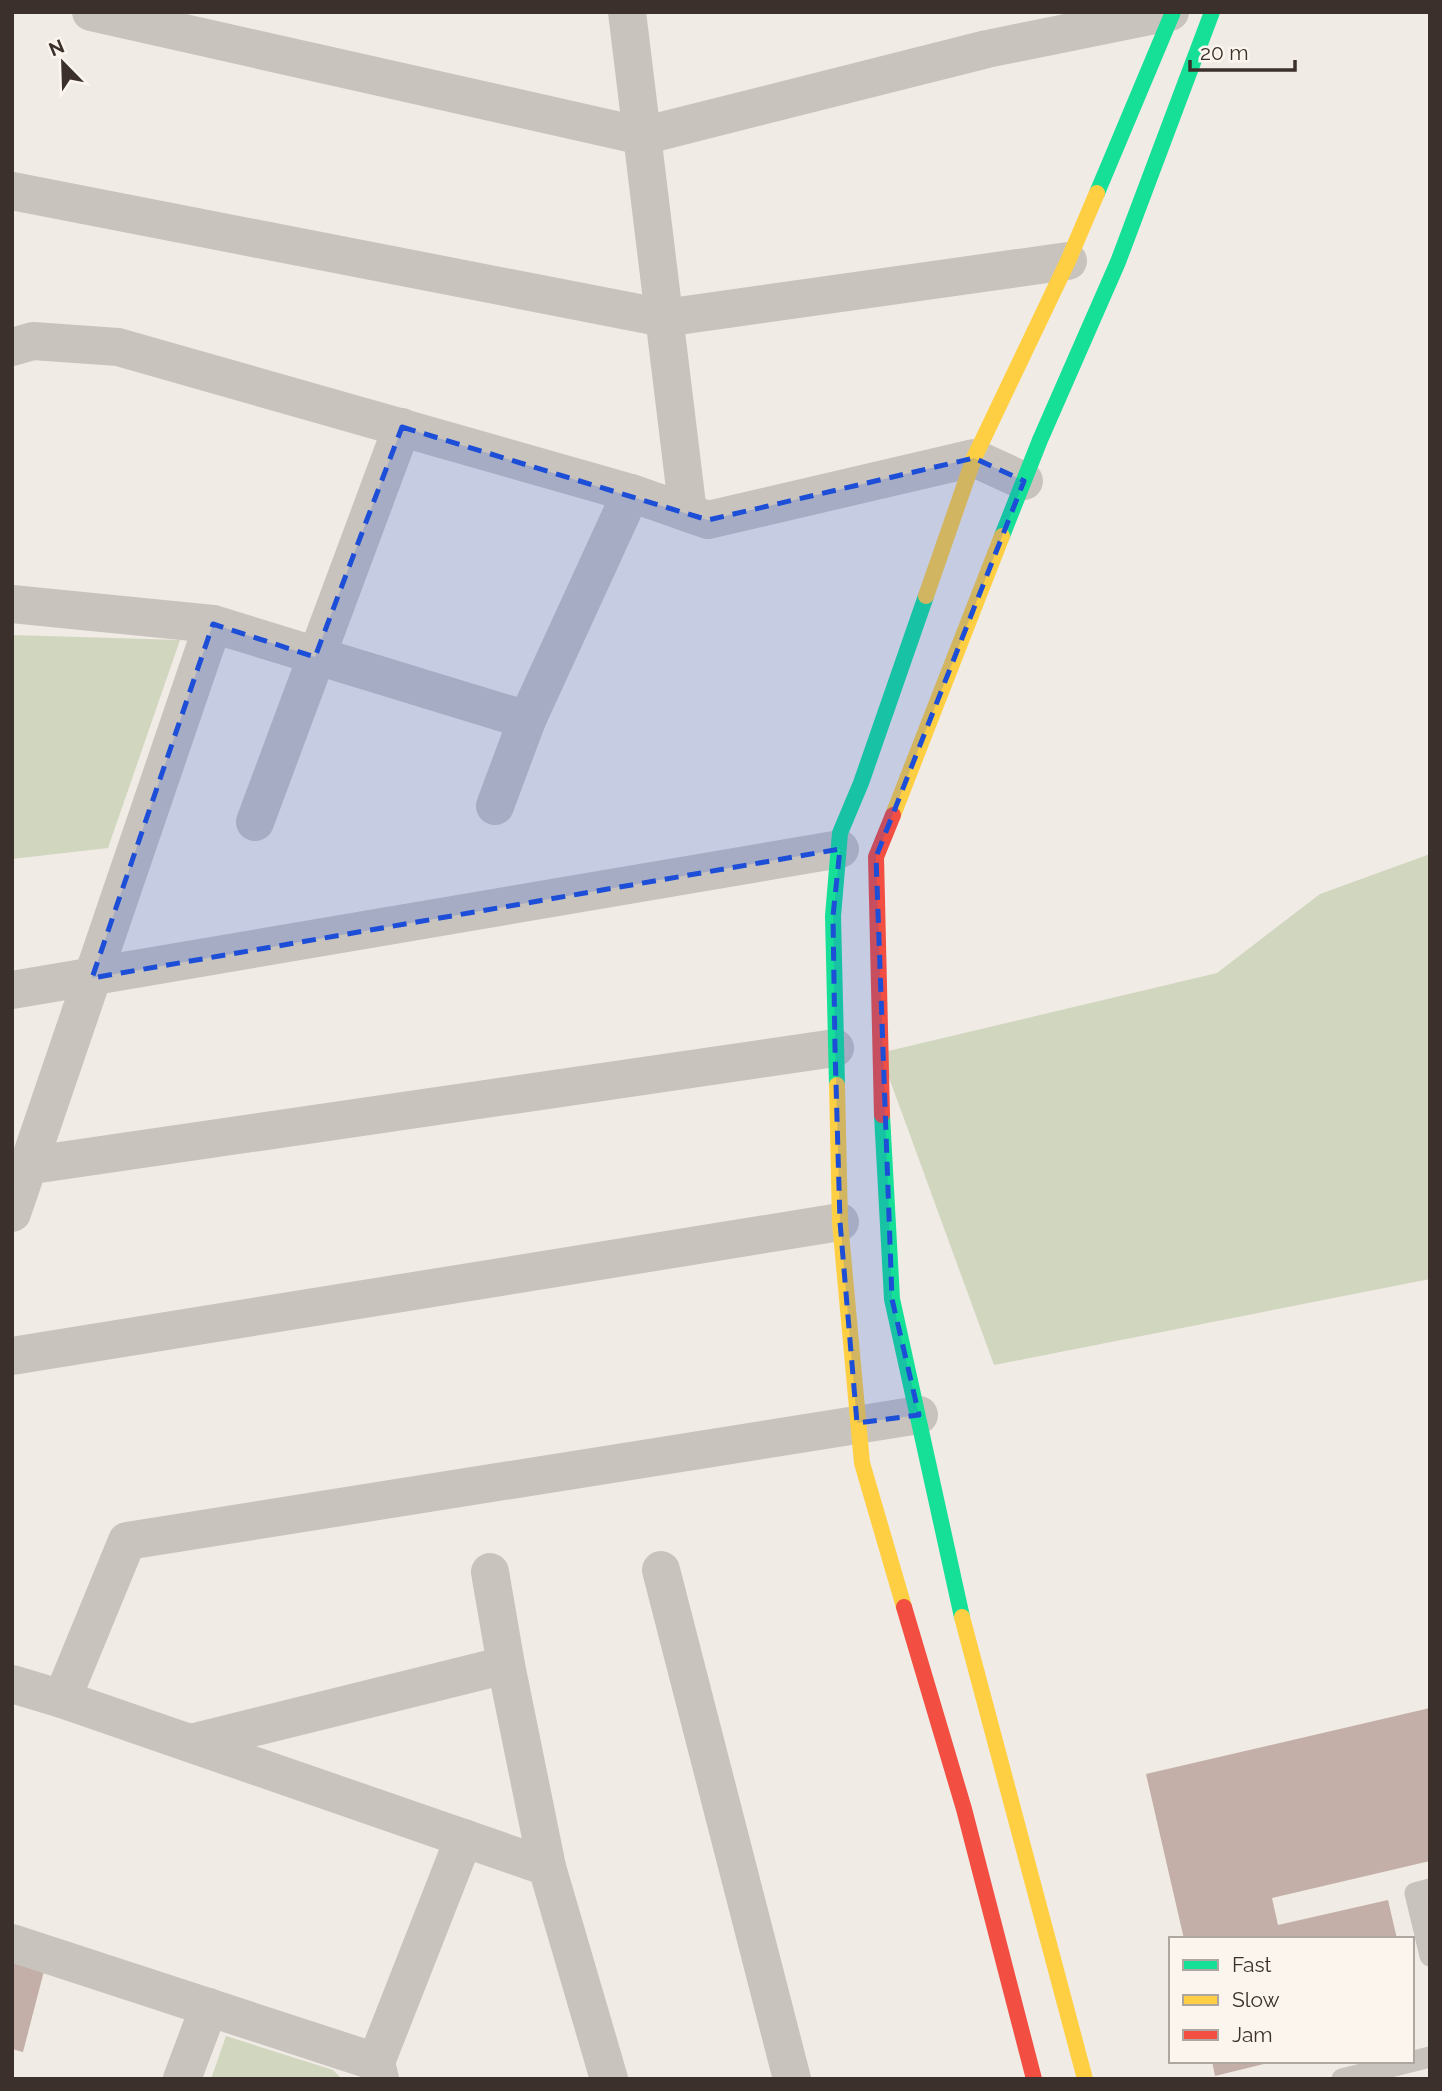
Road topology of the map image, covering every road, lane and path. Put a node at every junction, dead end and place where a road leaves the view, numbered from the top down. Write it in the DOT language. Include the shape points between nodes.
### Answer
graph roads {
  1 [pos="91,12"];
  2 [pos="627,12"];
  3 [pos="1172,12"];
  4 [pos="1212,12"];
  5 [pos="1068,22"];
  6 [pos="642,136"];
  7 [pos="12,191"];
  8 [pos="1068,261"];
  9 [pos="664,318"];
  10 [pos="12,346"];
  11 [pos="402,427"];
  12 [pos="974,458"];
  13 [pos="1024,481"];
  14 [pos="631,493"];
  15 [pos="688,513"];
  16 [pos="12,604"];
  17 [pos="213,624"];
  18 [pos="315,657"];
  19 [pos="527,720"];
  20 [pos="495,806"];
  21 [pos="255,822"];
  22 [pos="841,849"];
  23 [pos="92,978"];
  24 [pos="12,990"];
  25 [pos="835,1048"];
  26 [pos="20,1167"];
  27 [pos="12,1213"];
  28 [pos="840,1222"];
  29 [pos="12,1356"];
  30 [pos="919,1415"];
  31 [pos="857,1423"];
  32 [pos="661,1570"];
  33 [pos="490,1572"];
  34 [pos="506,1665"];
  35 [pos="12,1684"];
  36 [pos="62,1699"];
  37 [pos="191,1744"];
  38 [pos="464,1838"];
  39 [pos="547,1867"];
  40 [pos="1430,1889"];
  41 [pos="12,1942"];
  42 [pos="1430,1956"];
  43 [pos="209,2007"];
  44 [pos="1406,2063"];
  45 [pos="378,2071"];
  46 [pos="182,2079"];
  47 [pos="609,2079"];
  48 [pos="792,2079"];
  49 [pos="1034,2079"];
  50 [pos="1085,2079"];
  51 [pos="1342,2079"];
  1 -- 6 [label="street"];
  2 -- 6 [label="street"];
  3 -- 5 [label="street"];
  3 -- 8 [label="street"];
  4 -- 13 [label="street" via="1118,262"];
  5 -- 6 [label="street"];
  6 -- 9 [label="street"];
  7 -- 9 [label="street"];
  8 -- 9 [label="street"];
  8 -- 12 [label="street"];
  9 -- 15 [label="street"];
  10 -- 11 [label="street" via="33,341 118,348"];
  11 -- 14 [label="street"];
  11 -- 18 [label="street"];
  12 -- 13 [label="street"];
  12 -- 15 [label="street" via="708,520"];
  12 -- 22 [label="street" via="840,833"];
  13 -- 30 [label="street" via="876,857 891,1299"];
  14 -- 15 [label="street"];
  14 -- 19 [label="street"];
  16 -- 17 [label="street"];
  17 -- 18 [label="street"];
  17 -- 23 [label="street"];
  18 -- 19 [label="street"];
  18 -- 21 [label="street"];
  19 -- 20 [label="street"];
  22 -- 23 [label="street"];
  22 -- 25 [label="street" via="833,916"];
  23 -- 24 [label="street"];
  23 -- 26 [label="street"];
  25 -- 26 [label="street"];
  25 -- 28 [label="street"];
  26 -- 27 [label="street"];
  28 -- 29 [label="street"];
  28 -- 31 [label="street"];
  30 -- 31 [label="street"];
  30 -- 50 [label="street" via="964,1626"];
  31 -- 36 [label="street" via="127,1541"];
  31 -- 49 [label="street" via="862,1463 964,1809"];
  32 -- 48 [label="street"];
  33 -- 34 [label="street"];
  34 -- 37 [label="street"];
  34 -- 39 [label="street"];
  35 -- 36 [label="street"];
  36 -- 37 [label="street"];
  37 -- 38 [label="street"];
  38 -- 39 [label="street"];
  38 -- 45 [label="street"];
  39 -- 47 [label="street"];
  40 -- 42 [label="lane" via="1415,1893"];
  41 -- 43 [label="street"];
  43 -- 45 [label="street"];
  43 -- 46 [label="street"];
  44 -- 51 [label="lane"];
}
